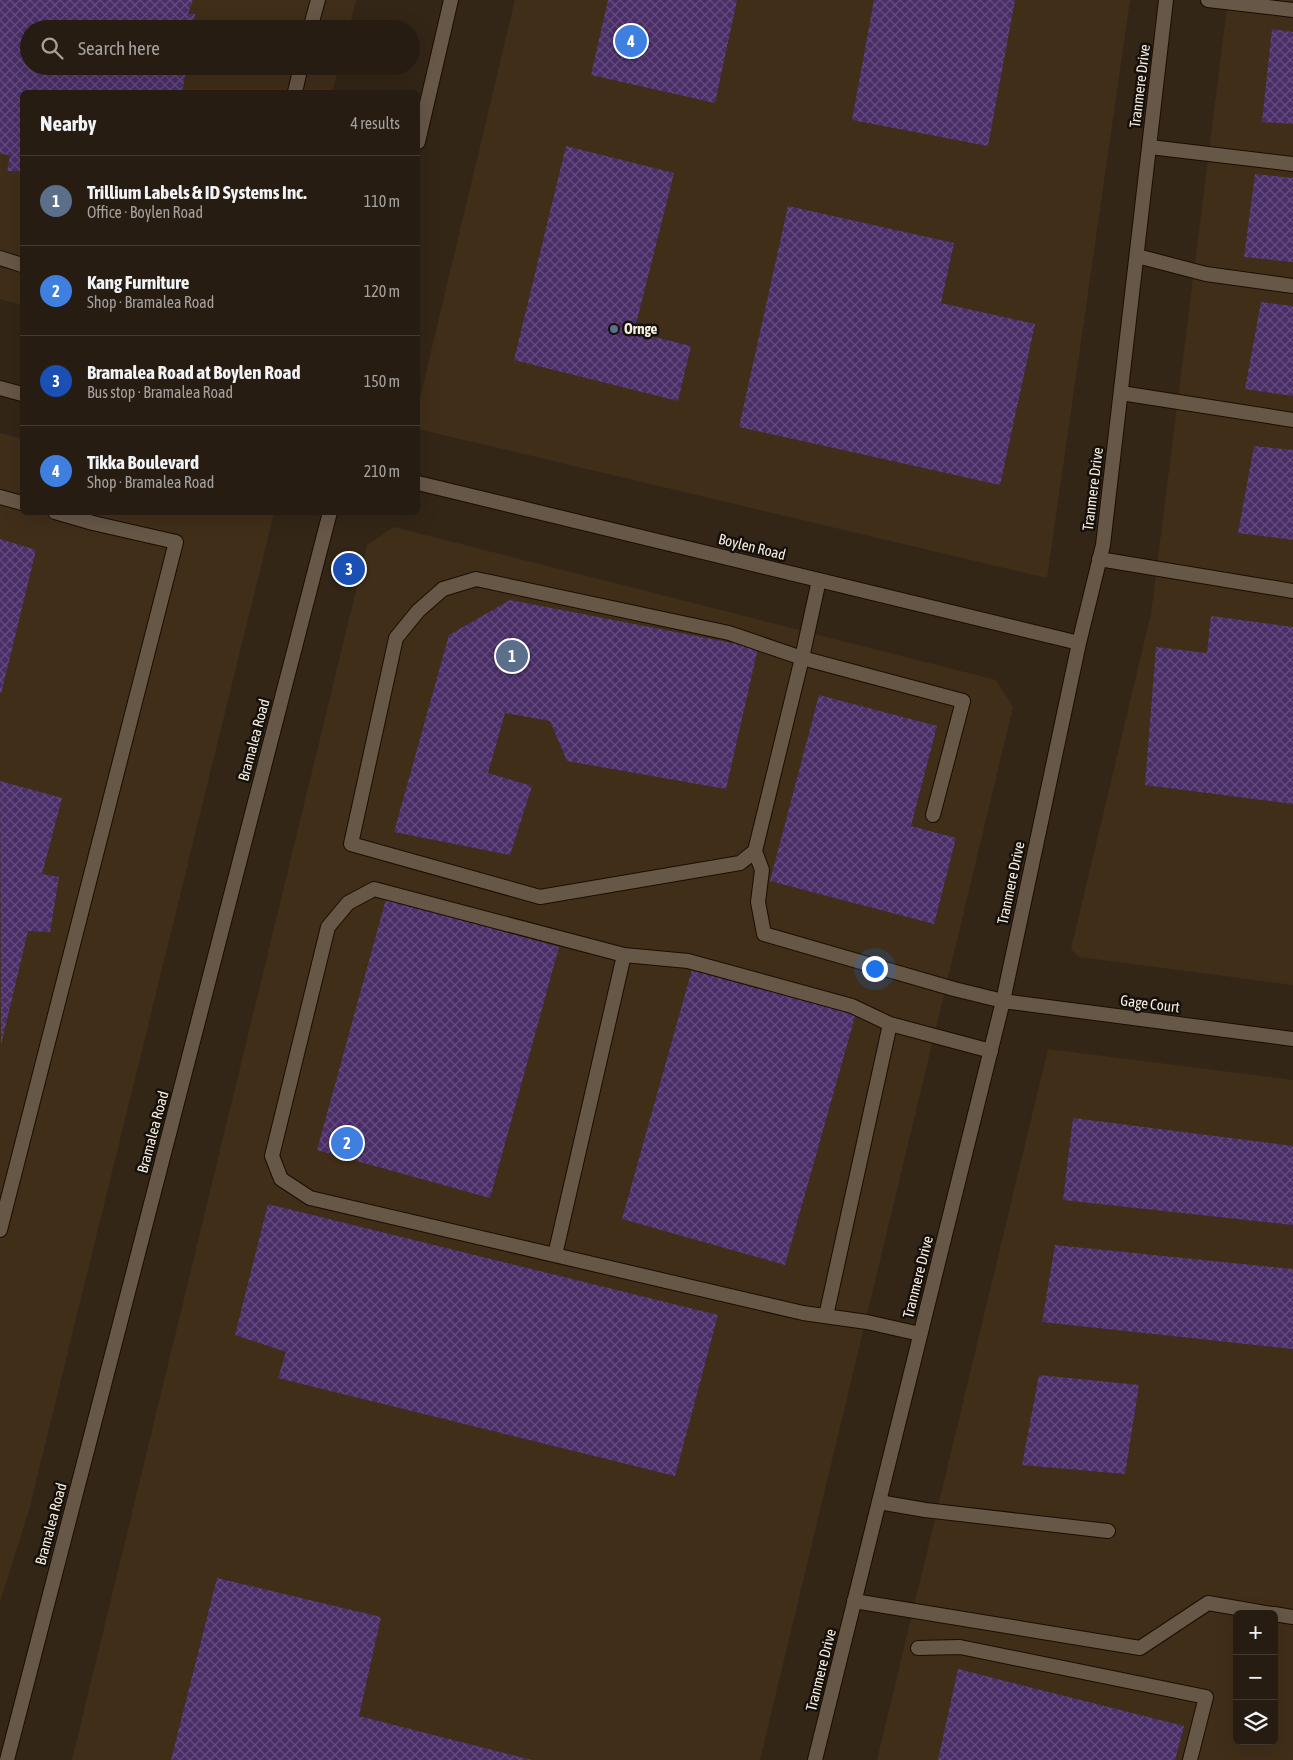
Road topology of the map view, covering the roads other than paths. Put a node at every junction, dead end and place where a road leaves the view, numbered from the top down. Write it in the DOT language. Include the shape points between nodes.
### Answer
graph roads {
  1 [pos="318,0"];
  2 [pos="450,0"];
  3 [pos="1166,0"];
  4 [pos="1208,0"];
  5 [pos="1293,10"];
  6 [pos="312,20"];
  7 [pos="299,75"];
  8 [pos="295,90"];
  9 [pos="420,133"];
  10 [pos="1150,147"];
  11 [pos="1293,164"];
  12 [pos="1137,256"];
  13 [pos="0,258"];
  14 [pos="20,264"];
  15 [pos="1293,286"];
  16 [pos="0,388"];
  17 [pos="20,393"];
  18 [pos="1121,393"];
  19 [pos="1293,420"];
  20 [pos="420,483"];
  21 [pos="0,497"];
  22 [pos="20,502"];
  23 [pos="75,515"];
  24 [pos="329,515"];
  25 [pos="95,518"];
  26 [pos="1100,559"];
  27 [pos="819,580"];
  28 [pos="1293,591"];
  29 [pos="1078,643"];
  30 [pos="802,658"];
  31 [pos="933,814"];
  32 [pos="754,851"];
  33 [pos="624,955"];
  34 [pos="1003,1001"];
  35 [pos="890,1024"];
  36 [pos="1293,1038"];
  37 [pos="991,1051"];
  38 [pos="0,1230"];
  39 [pos="555,1255"];
  40 [pos="826,1316"];
  41 [pos="920,1334"];
  42 [pos="879,1502"];
  43 [pos="1108,1531"];
  44 [pos="854,1601"];
  45 [pos="1249,1610"];
  46 [pos="1278,1615"];
  47 [pos="1293,1617"];
  48 [pos="918,1648"];
  49 [pos="7,1760"];
  50 [pos="815,1760"];
  51 [pos="1190,1760"];
  1 -- 6 [label="street"];
  2 -- 9 [label="street"];
  3 -- 10 [label="street, Tranmere Drive"];
  4 -- 5 [label="street"];
  7 -- 8 [label="street"];
  10 -- 11 [label="street"];
  10 -- 12 [label="street, Tranmere Drive"];
  12 -- 15 [label="street" via="1206,274"];
  12 -- 18 [label="street, Tranmere Drive"];
  13 -- 14 [label="street"];
  16 -- 17 [label="street"];
  18 -- 19 [label="street"];
  18 -- 26 [label="street, Tranmere Drive"];
  20 -- 27 [label="street, Boylen Road"];
  21 -- 22 [label="street"];
  23 -- 25 [label="street"];
  24 -- 49 [label="street, Bramalea Road"];
  25 -- 38 [label="street" via="176,542"];
  26 -- 28 [label="street"];
  26 -- 29 [label="street, Tranmere Drive"];
  27 -- 29 [label="street, Boylen Road"];
  27 -- 30 [label="street"];
  29 -- 34 [label="street, Tranmere Drive"];
  30 -- 31 [label="street" via="963,701"];
  30 -- 32 [label="street"];
  30 -- 32 [label="street" via="729,633 476,579 443,589 418,611 396,638 351,844 540,898 740,863"];
  32 -- 34 [label="street, Gage Court" via="762,870 758,902 764,934 954,990"];
  33 -- 35 [label="street" via="688,961 852,1006"];
  33 -- 39 [label="street"];
  33 -- 39 [label="street" via="374,889 348,903 328,927 272,1156 282,1179 310,1198"];
  34 -- 36 [label="street, Gage Court"];
  34 -- 37 [label="street, Tranmere Drive"];
  35 -- 37 [label="street"];
  35 -- 40 [label="street"];
  37 -- 41 [label="street, Tranmere Drive"];
  39 -- 40 [label="street"];
  40 -- 41 [label="street"];
  41 -- 42 [label="street, Tranmere Drive"];
  42 -- 43 [label="street"];
  42 -- 44 [label="street, Tranmere Drive"];
  44 -- 45 [label="street" via="1140,1648 1208,1603"];
  44 -- 50 [label="street, Tranmere Drive"];
  46 -- 47 [label="street"];
  48 -- 51 [label="street" via="960,1647 1206,1697"];
}
